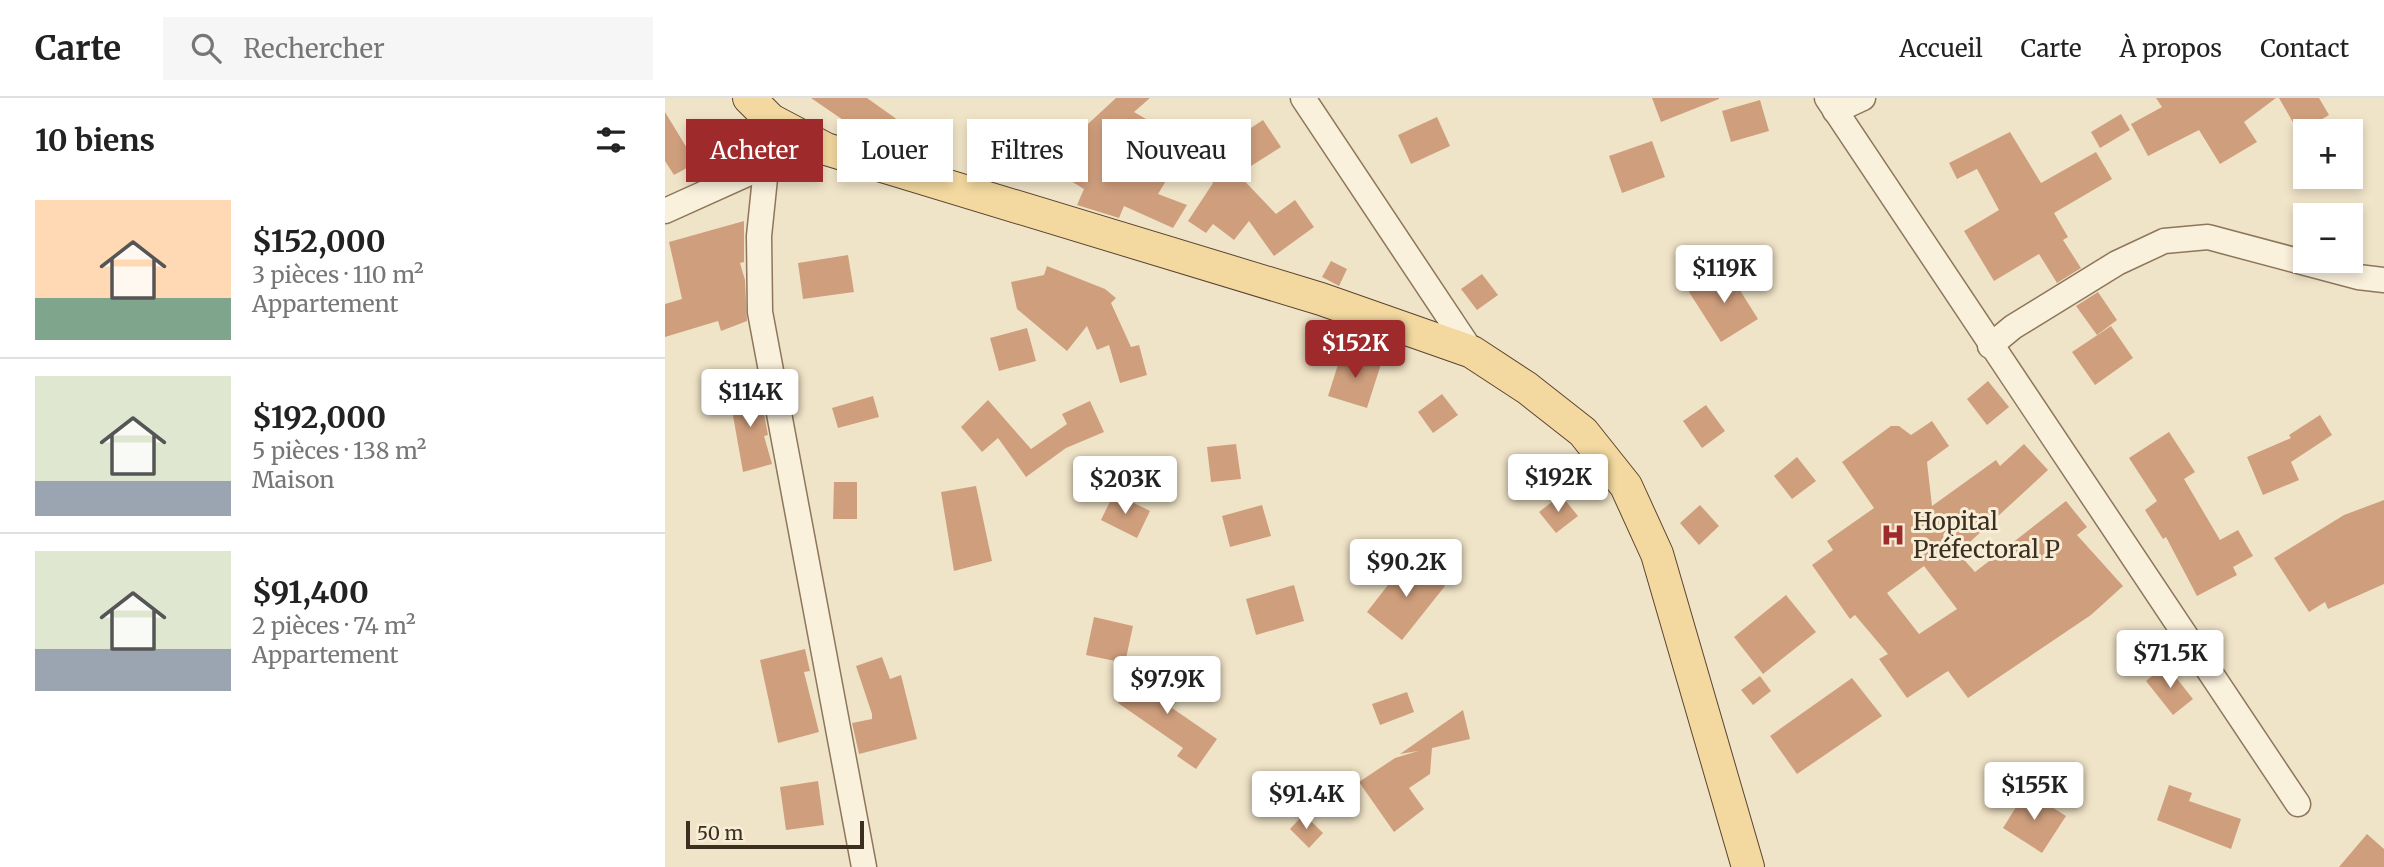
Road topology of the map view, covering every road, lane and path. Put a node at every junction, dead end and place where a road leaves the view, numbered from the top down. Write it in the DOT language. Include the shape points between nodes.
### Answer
graph roads {
  1 [pos="749,98"];
  2 [pos="1303,98"];
  3 [pos="1864,98"];
  4 [pos="1831,104"];
  5 [pos="770,119"];
  6 [pos="823,147"];
  7 [pos="729,182"];
  8 [pos="765,182"];
  9 [pos="665,211"];
  10 [pos="2384,280"];
  11 [pos="1990,346"];
  12 [pos="1472,352"];
  13 [pos="2298,804"];
  14 [pos="864,867"];
  15 [pos="1748,867"];
  1 -- 5 [label="main road"];
  2 -- 12 [label="street"];
  3 -- 4 [label="street"];
  4 -- 11 [label="street"];
  6 -- 12 [label="main road" via="1321,299"];
  7 -- 9 [label="street"];
  8 -- 14 [label="street" via="759,236 760,312"];
  10 -- 11 [label="street" via="2208,237 2164,241 2117,263"];
  11 -- 13 [label="street"];
  12 -- 15 [label="main road" via="1583,432 1626,486 1657,554"];
}
